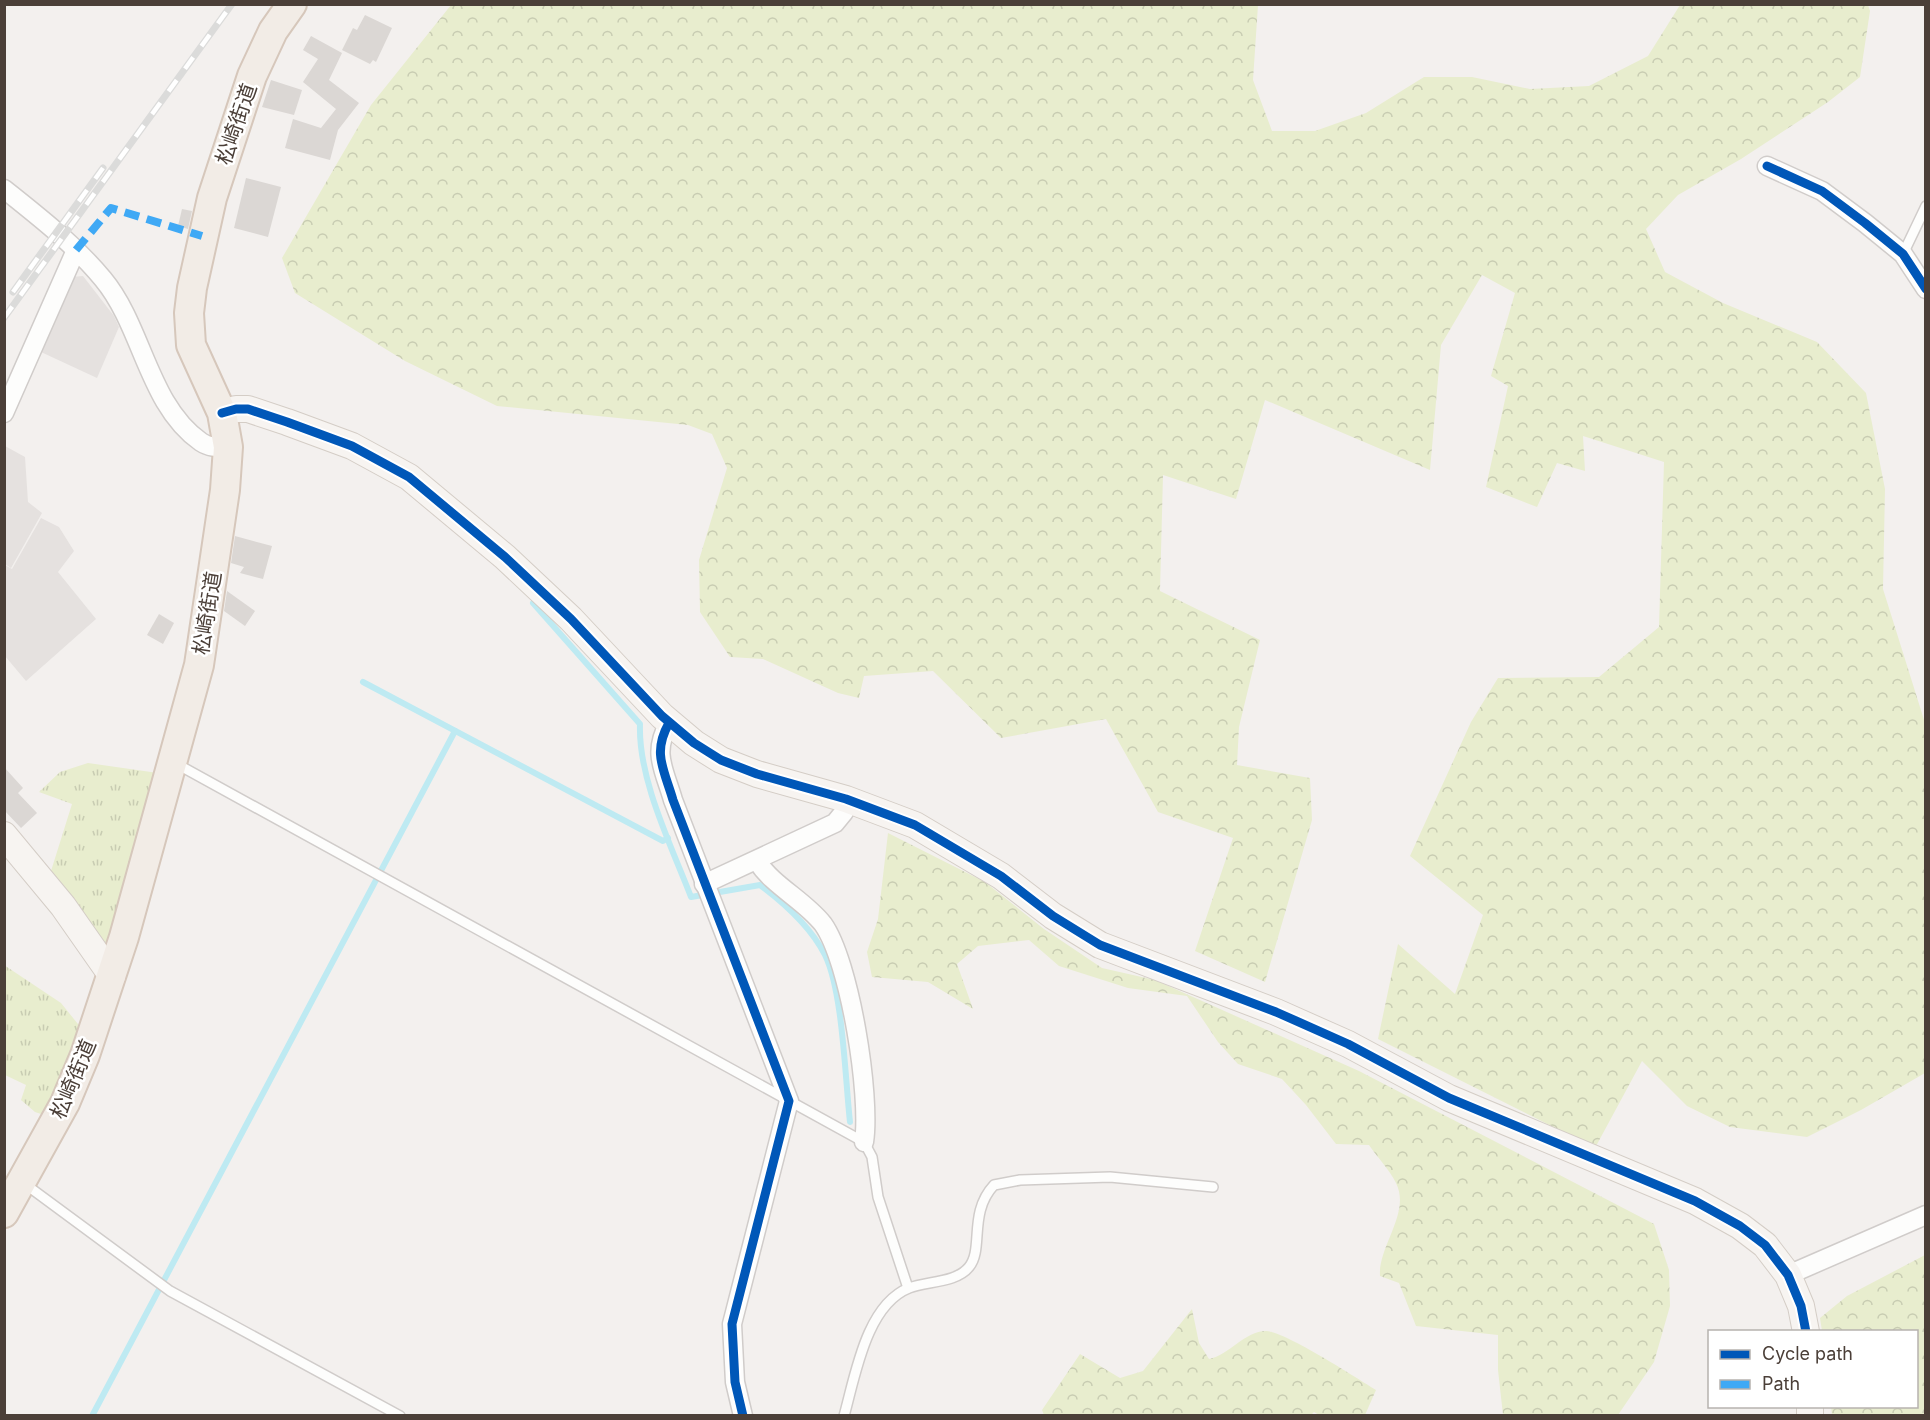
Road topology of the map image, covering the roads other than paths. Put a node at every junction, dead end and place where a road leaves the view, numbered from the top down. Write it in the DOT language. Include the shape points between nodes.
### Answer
graph roads {
  1 [pos="292,4"];
  2 [pos="1767,166"];
  3 [pos="4,189"];
  4 [pos="1926,206"];
  5 [pos="76,250"];
  6 [pos="1903,254"];
  7 [pos="1926,289"];
  8 [pos="4,413"];
  9 [pos="222,413"];
  10 [pos="228,447"];
  11 [pos="669,723"];
  12 [pos="173,762"];
  13 [pos="846,799"];
  14 [pos="4,835"];
  15 [pos="757,861"];
  16 [pos="704,884"];
  17 [pos="112,976"];
  18 [pos="789,1101"];
  19 [pos="864,1142"];
  20 [pos="22,1182"];
  21 [pos="1213,1188"];
  22 [pos="4,1213"];
  23 [pos="1926,1215"];
  24 [pos="1788,1275"];
  25 [pos="908,1288"];
  26 [pos="1806,1330"];
  27 [pos="400,1416"];
  28 [pos="743,1416"];
  29 [pos="844,1416"];
  1 -- 9 [label="main road, 松崎街道" via="273,31 252,76 196,258 189,313 191,345"];
  2 -- 6 [label="street" via="1822,191"];
  3 -- 5 [label="street"];
  4 -- 6 [label="lane"];
  5 -- 8 [label="street"];
  5 -- 10 [label="street" via="120,303 162,395 178,418 201,442"];
  6 -- 7 [label="street"];
  9 -- 10 [label="main road, 松崎街道"];
  9 -- 11 [label="street" via="248,409 287,422 352,446 409,477 563,611"];
  10 -- 12 [label="main road, 松崎街道" via="203,642"];
  11 -- 13 [label="street" via="721,760"];
  11 -- 16 [label="street" via="660,738 659,750"];
  12 -- 17 [label="main road, 松崎街道"];
  12 -- 18 [label="lane"];
  13 -- 15 [label="street" via="844,812 835,822"];
  13 -- 24 [label="street" via="915,825 954,846 1100,945 1276,1011 1449,1098 1695,1201 1765,1245"];
  14 -- 17 [label="street" via="63,906"];
  15 -- 16 [label="street"];
  15 -- 19 [label="street" via="763,871 808,908 832,940 844,976 863,1071"];
  16 -- 18 [label="street"];
  17 -- 20 [label="main road, 松崎街道" via="65,1103"];
  18 -- 19 [label="lane"];
  18 -- 28 [label="street" via="732,1324 735,1382"];
  19 -- 25 [label="lane" via="872,1157 878,1197"];
  20 -- 22 [label="main road, 松崎街道"];
  20 -- 27 [label="lane" via="170,1291"];
  21 -- 25 [label="lane" via="1110,1177 1020,1180 994,1185 981,1205 971,1265 956,1276"];
  23 -- 24 [label="street"];
  24 -- 26 [label="street"];
  25 -- 29 [label="lane" via="893,1297 869,1334"];
}
